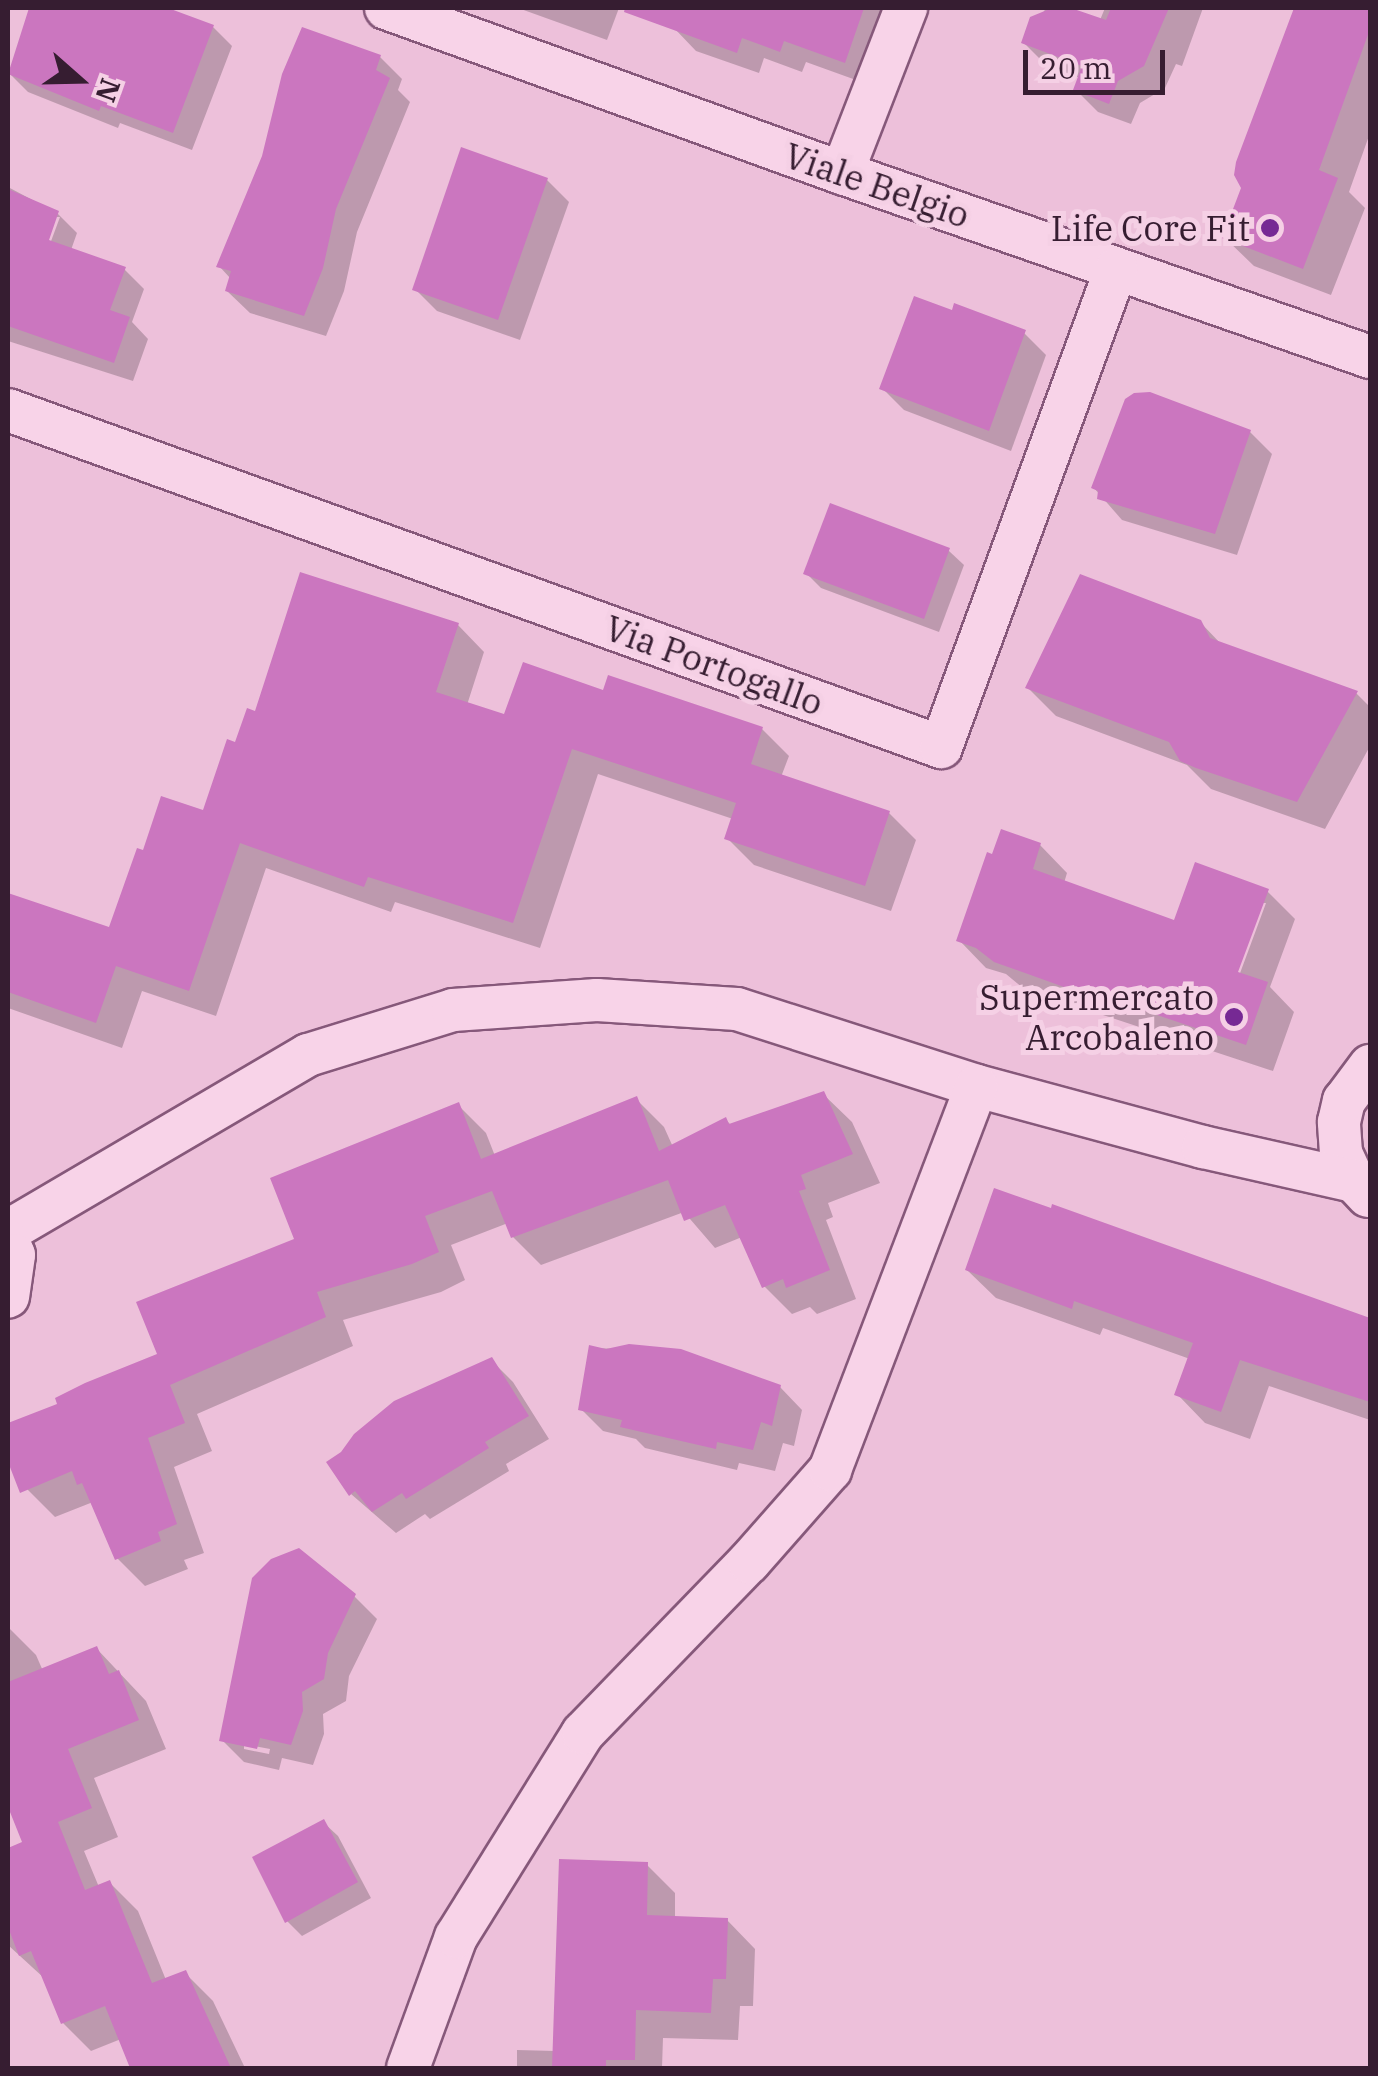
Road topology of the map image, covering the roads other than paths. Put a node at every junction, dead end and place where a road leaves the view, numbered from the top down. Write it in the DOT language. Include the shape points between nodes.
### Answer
graph roads {
  1 [pos="386,8"];
  2 [pos="906,8"];
  3 [pos="842,174"];
  4 [pos="1116,269"];
  5 [pos="1370,357"];
  6 [pos="8,410"];
  7 [pos="1370,1066"];
  8 [pos="976,1086"];
  9 [pos="1362,1190"];
  10 [pos="8,1231"];
  11 [pos="8,1241"];
  12 [pos="8,1297"];
  13 [pos="408,2068"];
  1 -- 3 [label="street, Viale Belgio"];
  2 -- 3 [label="street"];
  3 -- 4 [label="street, Viale Belgio"];
  4 -- 5 [label="street, Viale Belgio"];
  4 -- 6 [label="street, Via Portogallo" via="941,746"];
  7 -- 9 [label="street" via="1344,1102 1339,1122 1341,1153"];
  8 -- 9 [label="street"];
  8 -- 10 [label="street" via="737,1009 597,1000 453,1010 308,1055"];
  8 -- 13 [label="street" via="830,1470 584,1734 456,1936"];
  11 -- 12 [label="street" via="14,1254"];
}
